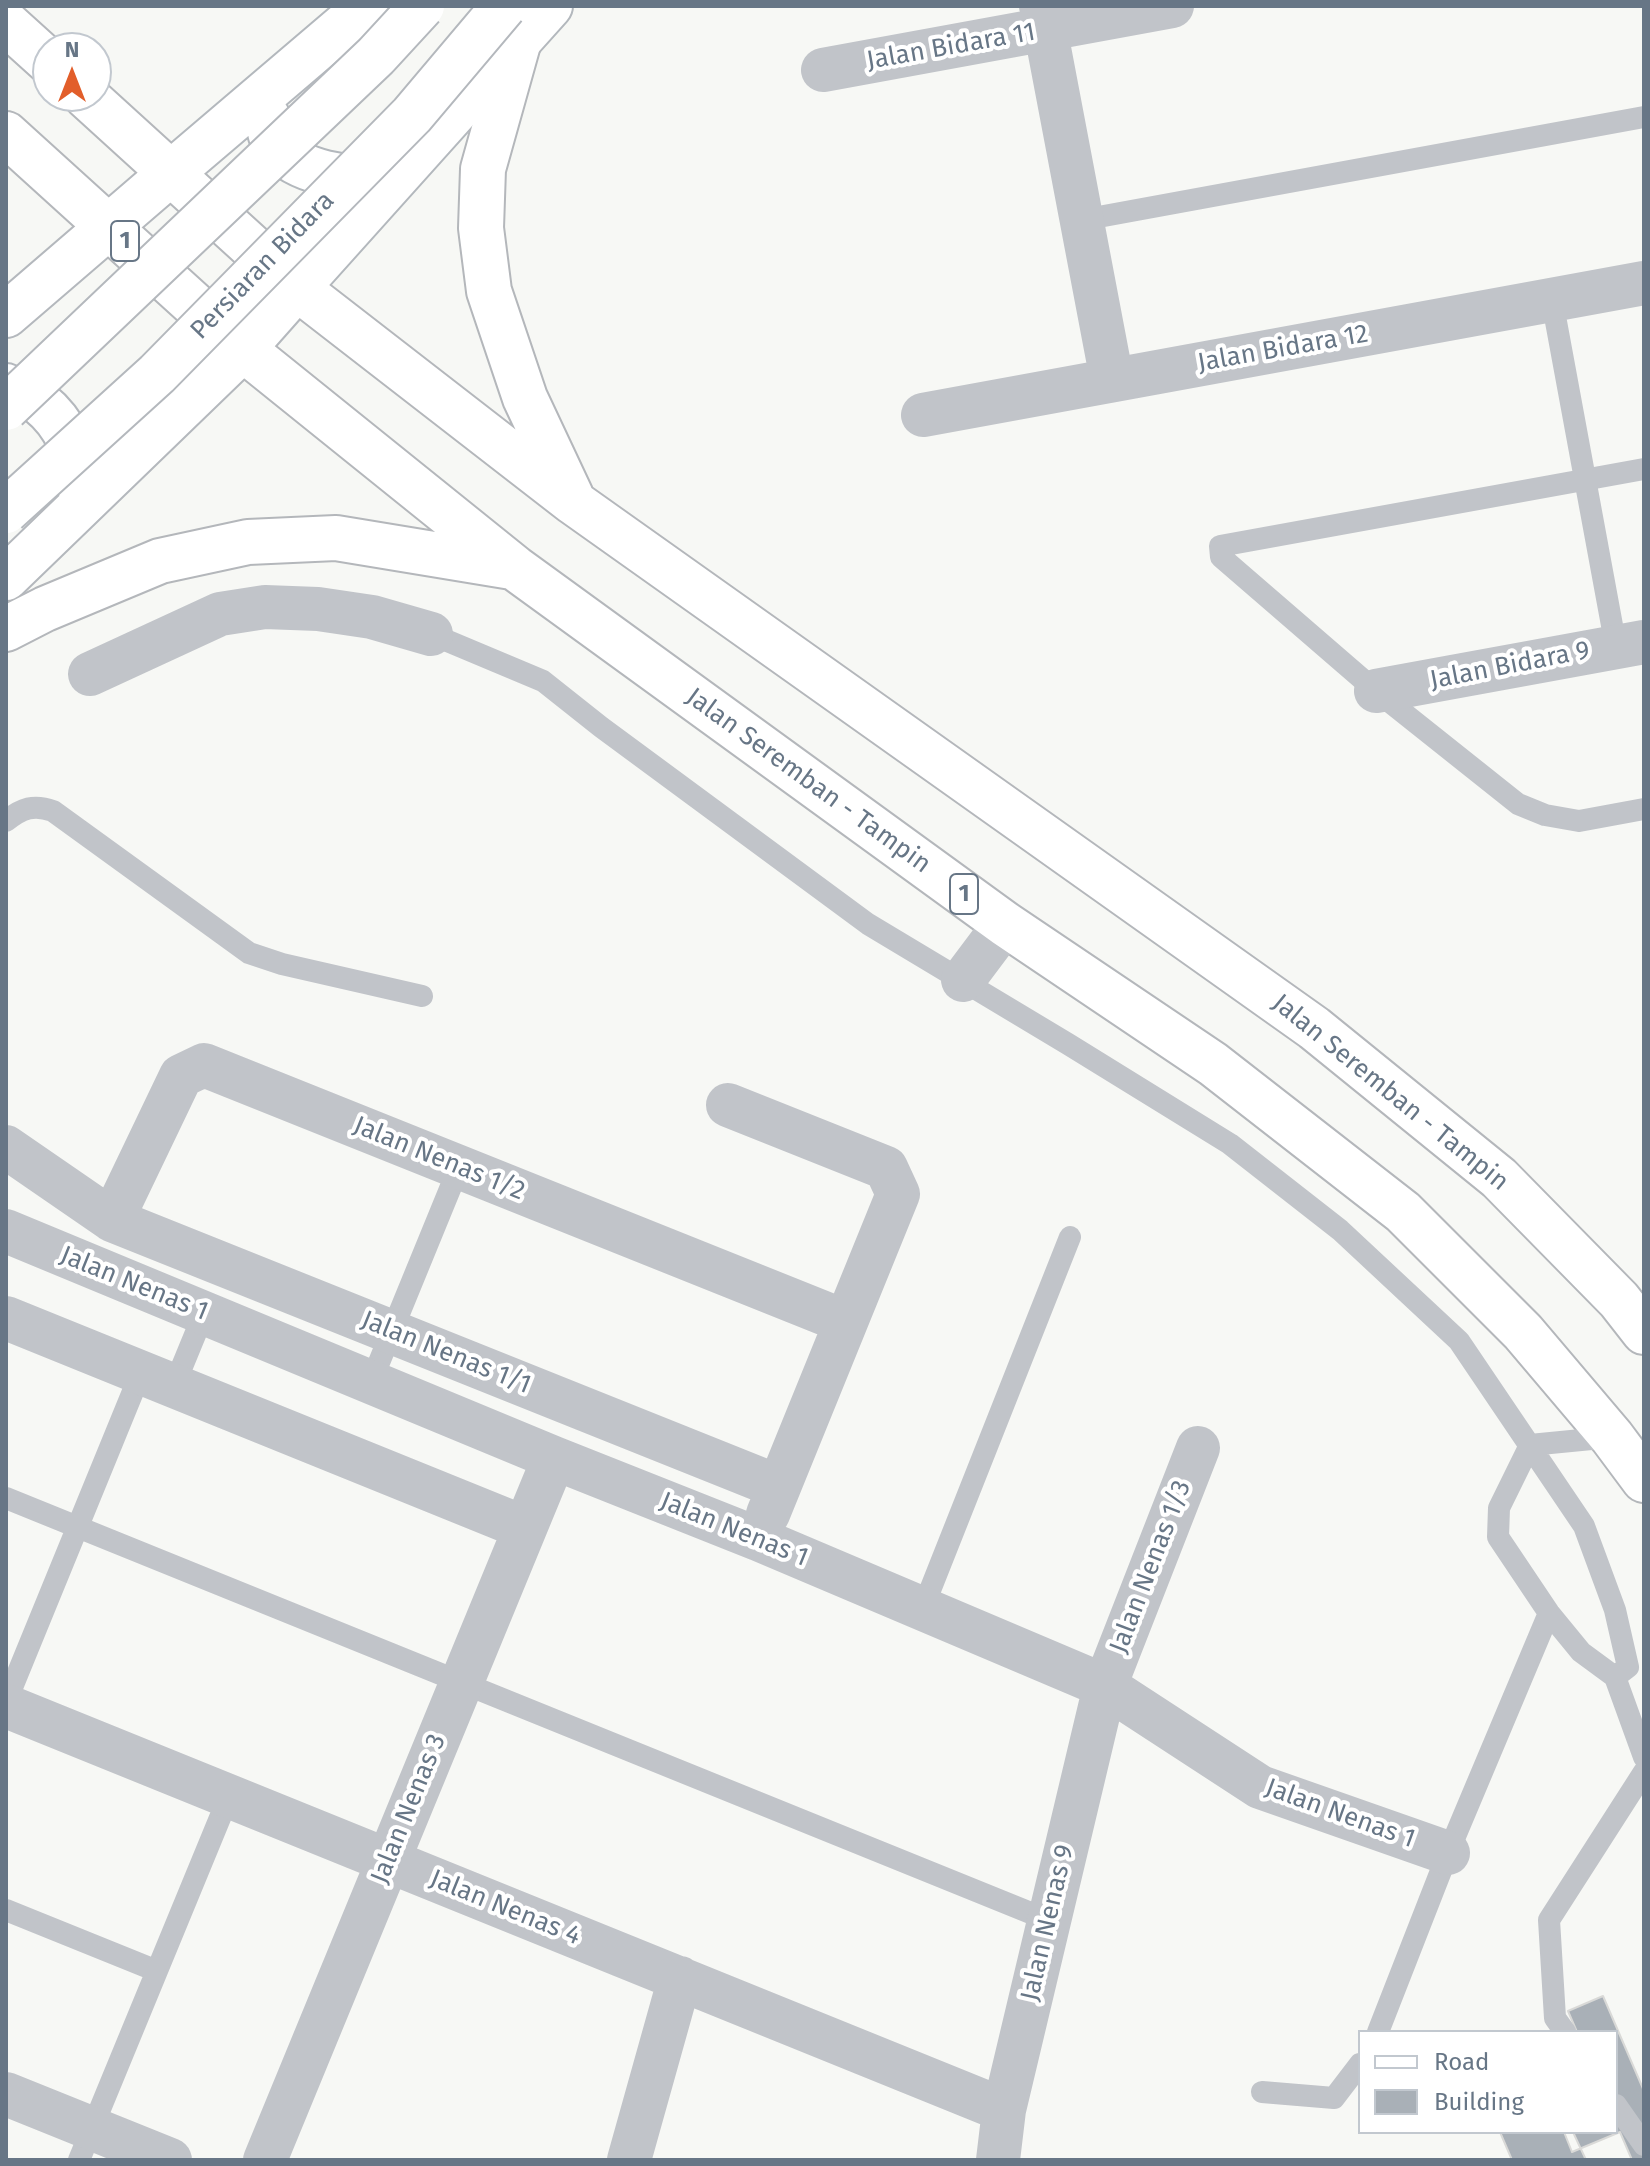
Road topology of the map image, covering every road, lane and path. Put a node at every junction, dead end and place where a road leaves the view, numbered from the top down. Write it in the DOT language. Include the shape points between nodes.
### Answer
graph roads {
  1 [pos="367,6"];
  2 [pos="422,6"];
  3 [pos="550,6"];
  4 [pos="1172,6"];
  5 [pos="1044,18"];
  6 [pos="6,23"];
  7 [pos="511,25"];
  8 [pos="32,47"];
  9 [pos="823,70"];
  10 [pos="270,88"];
  11 [pos="104,112"];
  12 [pos="1644,117"];
  13 [pos="6,134"];
  14 [pos="410,163"];
  15 [pos="171,173"];
  16 [pos="1082,220"];
  17 [pos="109,227"];
  18 [pos="1644,283"];
  19 [pos="297,288"];
  20 [pos="1552,300"];
  21 [pos="6,315"];
  22 [pos="243,349"];
  23 [pos="1112,380"];
  24 [pos="6,386"];
  25 [pos="6,408"];
  26 [pos="923,415"];
  27 [pos="1644,469"];
  28 [pos="1585,480"];
  29 [pos="573,502"];
  30 [pos="77,510"];
  31 [pos="6,511"];
  32 [pos="515,568"];
  33 [pos="6,578"];
  34 [pos="6,629"];
  35 [pos="431,634"];
  36 [pos="1630,644"];
  37 [pos="90,674"];
  38 [pos="1376,691"];
  39 [pos="1644,809"];
  40 [pos="6,821"];
  41 [pos="1005,924"];
  42 [pos="963,980"];
  43 [pos="422,996"];
  44 [pos="728,1105"];
  45 [pos="6,1147"];
  46 [pos="459,1167"];
  47 [pos="49,1175"];
  48 [pos="112,1220"];
  49 [pos="14,1234"];
  50 [pos="1070,1237"];
  51 [pos="204,1313"];
  52 [pos="6,1318"];
  53 [pos="846,1322"];
  54 [pos="392,1331"];
  55 [pos="1644,1332"];
  56 [pos="158,1379"];
  57 [pos="371,1382"];
  58 [pos="1612,1437"];
  59 [pos="1530,1445"];
  60 [pos="1198,1448"];
  61 [pos="554,1458"];
  62 [pos="1644,1480"];
  63 [pos="779,1487"];
  64 [pos="6,1498"];
  65 [pos="78,1527"];
  66 [pos="525,1528"];
  67 [pos="758,1539"];
  68 [pos="923,1608"];
  69 [pos="1549,1613"];
  70 [pos="1615,1677"];
  71 [pos="461,1682"];
  72 [pos="1105,1686"];
  73 [pos="6,1704"];
  74 [pos="1644,1757"];
  75 [pos="1644,1772"];
  76 [pos="229,1796"];
  77 [pos="1448,1853"];
  78 [pos="388,1861"];
  79 [pos="6,1910"];
  80 [pos="1048,1920"];
  81 [pos="157,1971"];
  82 [pos="680,1978"];
  83 [pos="1379,2030"];
  84 [pos="1564,2030"];
  85 [pos="1358,2067"];
  86 [pos="1262,2092"];
  87 [pos="6,2094"];
  88 [pos="1618,2108"];
  89 [pos="1004,2110"];
  90 [pos="85,2144"];
  91 [pos="1644,2145"];
  92 [pos="170,2160"];
  93 [pos="265,2160"];
  94 [pos="629,2160"];
  95 [pos="998,2160"];
  1 -- 10 [label="main road"];
  2 -- 25 [label="main road, bridge"];
  3 -- 7 [label="main road, Persiaran Bidara"];
  4 -- 5 [label="street, Jalan Bidara 11"];
  5 -- 9 [label="street, Jalan Bidara 11"];
  5 -- 16 [label="street"];
  6 -- 8 [label="main road"];
  7 -- 14 [label="main road, Persiaran Bidara"];
  7 -- 29 [label="main road" via="483,169 481,228 489,291 525,398"];
  7 -- 31 [label="main road, Persiaran Bidara, bridge" via="412,115 168,363"];
  10 -- 14 [label="main road" via="267,113 273,144 293,162 326,174 372,177"];
  10 -- 15 [label="main road"];
  11 -- 15 [label="main road, Jalan Seremban - Tampin"];
  12 -- 16 [label="lane"];
  13 -- 17 [label="main road, 1"];
  14 -- 19 [label="main road, Persiaran Bidara"];
  15 -- 17 [label="main road"];
  15 -- 19 [label="main road, Jalan Seremban - Tampin"];
  16 -- 23 [label="street"];
  17 -- 21 [label="main road"];
  17 -- 22 [label="main road, 1"];
  18 -- 20 [label="street, Jalan Bidara 12"];
  19 -- 22 [label="main road, Persiaran Bidara"];
  19 -- 29 [label="main road, Jalan Seremban - Tampin"];
  20 -- 23 [label="street, Jalan Bidara 12"];
  20 -- 28 [label="lane"];
  22 -- 30 [label="main road, Persiaran Bidara"];
  22 -- 32 [label="main road, Jalan Seremban - Tampin / 1"];
  23 -- 26 [label="street, Jalan Bidara 12"];
  24 -- 30 [label="main road" via="40,403 66,432 80,472"];
  27 -- 28 [label="lane"];
  28 -- 36 [label="lane"];
  28 -- 38 [label="lane" via="1220,546 1221,557"];
  29 -- 55 [label="main road, Jalan Seremban - Tampin" via="1314,1028 1499,1178"];
  30 -- 33 [label="main road, Persiaran Bidara"];
  32 -- 34 [label="main road" via="336,538 248,542 160,561"];
  32 -- 41 [label="main road, Jalan Seremban - Tampin / 1"];
  35 -- 37 [label="street" via="372,617 265,607 220,614"];
  35 -- 42 [label="lane" via="543,681 868,924"];
  36 -- 38 [label="street, Jalan Bidara 9"];
  38 -- 39 [label="lane" via="1518,804 1579,821"];
  40 -- 43 [label="lane" via="30,807 53,811 249,953"];
  41 -- 42 [label="street"];
  41 -- 58 [label="main road, Jalan Seremban - Tampin / 1" via="1213,1064 1403,1212 1523,1332"];
  42 -- 59 [label="lane" via="1230,1144 1340,1230 1459,1341"];
  44 -- 53 [label="street" via="886,1168 898,1194"];
  45 -- 47 [label="street, Jalan Nenas 1/1"];
  46 -- 48 [label="street, Jalan Nenas 1/2" via="204,1065 181,1076"];
  46 -- 53 [label="street, Jalan Nenas 1/2"];
  46 -- 54 [label="lane"];
  47 -- 48 [label="street, Jalan Nenas 1/1"];
  47 -- 49 [label="street"];
  48 -- 54 [label="street, Jalan Nenas 1/1"];
  49 -- 51 [label="street, Jalan Nenas 1"];
  50 -- 68 [label="lane"];
  51 -- 56 [label="lane"];
  51 -- 57 [label="street, Jalan Nenas 1"];
  52 -- 56 [label="street"];
  53 -- 63 [label="street"];
  54 -- 57 [label="lane"];
  54 -- 63 [label="street, Jalan Nenas 1/1"];
  56 -- 65 [label="lane"];
  56 -- 66 [label="street"];
  57 -- 61 [label="street, Jalan Nenas 1"];
  58 -- 59 [label="lane"];
  58 -- 62 [label="main road, Jalan Seremban - Tampin / 1"];
  59 -- 69 [label="lane" via="1499,1508 1498,1537"];
  59 -- 70 [label="lane" via="1584,1526 1610,1596 1628,1667"];
  60 -- 72 [label="street, Jalan Nenas 1/3"];
  61 -- 66 [label="street, Jalan Nenas 3"];
  61 -- 67 [label="street, Jalan Nenas 1"];
  63 -- 67 [label="street"];
  64 -- 65 [label="lane"];
  65 -- 71 [label="lane"];
  65 -- 73 [label="lane"];
  66 -- 71 [label="street, Jalan Nenas 3"];
  67 -- 68 [label="street, Jalan Nenas 1"];
  68 -- 72 [label="street, Jalan Nenas 1"];
  69 -- 70 [label="lane" via="1581,1652"];
  69 -- 77 [label="lane"];
  70 -- 74 [label="lane"];
  71 -- 78 [label="street, Jalan Nenas 3"];
  71 -- 80 [label="lane"];
  72 -- 77 [label="street, Jalan Nenas 1" via="1260,1787"];
  72 -- 80 [label="street, Jalan Nenas 9"];
  73 -- 76 [label="street, Jalan Nenas 4"];
  75 -- 84 [label="lane" via="1549,1920 1555,2018"];
  76 -- 78 [label="street, Jalan Nenas 4"];
  76 -- 81 [label="lane"];
  77 -- 83 [label="lane"];
  78 -- 82 [label="street, Jalan Nenas 4"];
  78 -- 93 [label="street, Jalan Nenas 3"];
  79 -- 81 [label="lane"];
  80 -- 89 [label="street, Jalan Nenas 9"];
  81 -- 90 [label="lane"];
  82 -- 89 [label="street, Jalan Nenas 4"];
  82 -- 94 [label="street"];
  85 -- 86 [label="lane" via="1334,2098"];
  87 -- 90 [label="street"];
  88 -- 91 [label="lane"];
  89 -- 95 [label="street, Jalan Nenas 9"];
  90 -- 92 [label="street"];
}
